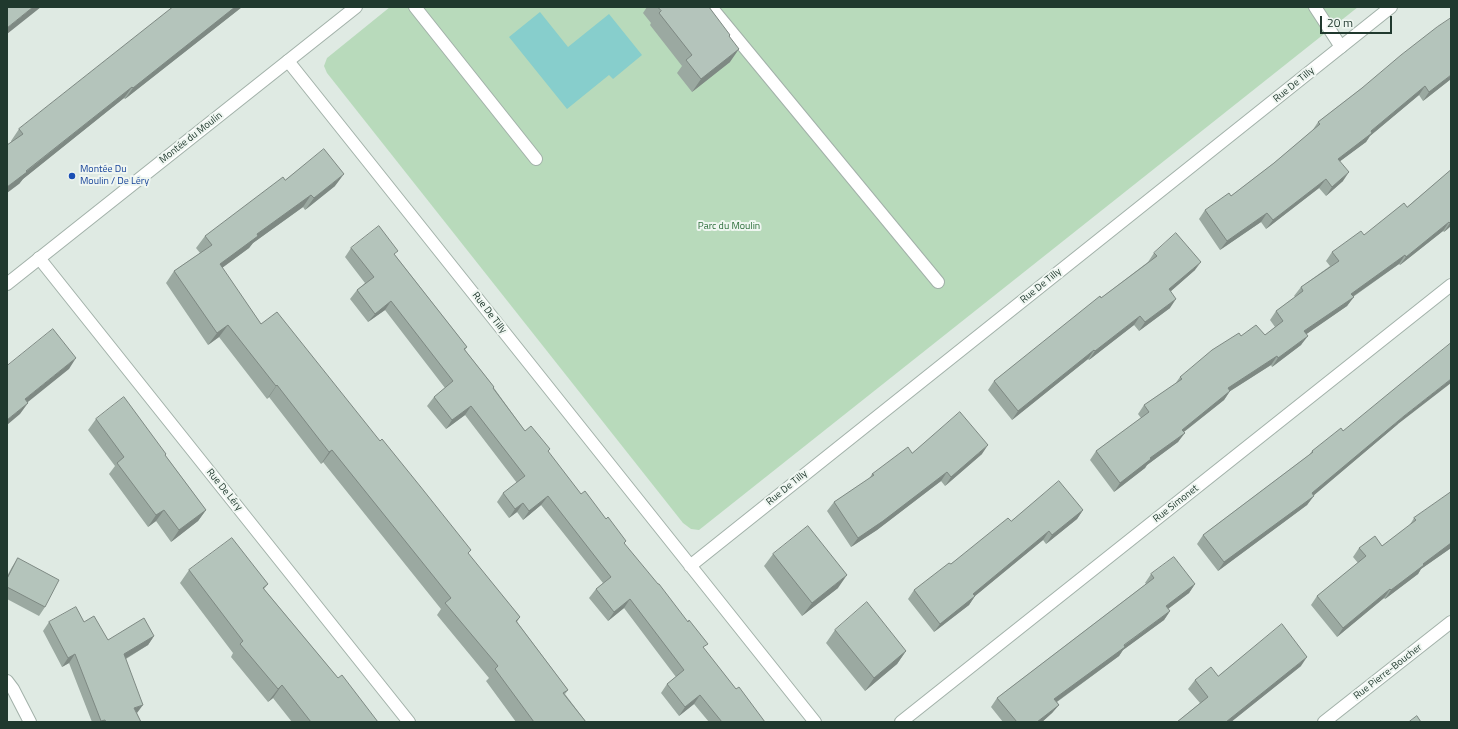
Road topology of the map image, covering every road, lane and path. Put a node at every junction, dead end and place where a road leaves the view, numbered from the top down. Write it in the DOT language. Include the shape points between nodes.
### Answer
graph roads {
  1 [pos="356,7"];
  2 [pos="415,7"];
  3 [pos="711,7"];
  4 [pos="1315,7"];
  5 [pos="1391,7"];
  6 [pos="1341,47"];
  7 [pos="288,61"];
  8 [pos="536,159"];
  9 [pos="39,258"];
  10 [pos="938,282"];
  11 [pos="7,284"];
  12 [pos="1451,285"];
  13 [pos="690,566"];
  14 [pos="1451,622"];
  15 [pos="7,681"];
  16 [pos="30,722"];
  17 [pos="409,722"];
  18 [pos="814,722"];
  19 [pos="901,722"];
  20 [pos="1324,722"];
  1 -- 7 [label="street, Montée du Moulin"];
  2 -- 8 [label="street"];
  3 -- 10 [label="street"];
  4 -- 6 [label="street"];
  5 -- 6 [label="street, Rue De Tilly"];
  6 -- 13 [label="street, Rue De Tilly"];
  7 -- 9 [label="street, Montée du Moulin"];
  7 -- 13 [label="street, Rue De Tilly"];
  9 -- 11 [label="street, Montée du Moulin"];
  9 -- 17 [label="street, Rue De Léry"];
  12 -- 19 [label="street, Rue Simonet"];
  13 -- 18 [label="street, Rue De Tilly"];
  14 -- 20 [label="street, Rue Pierre-Boucher"];
  15 -- 16 [label="street"];
}
